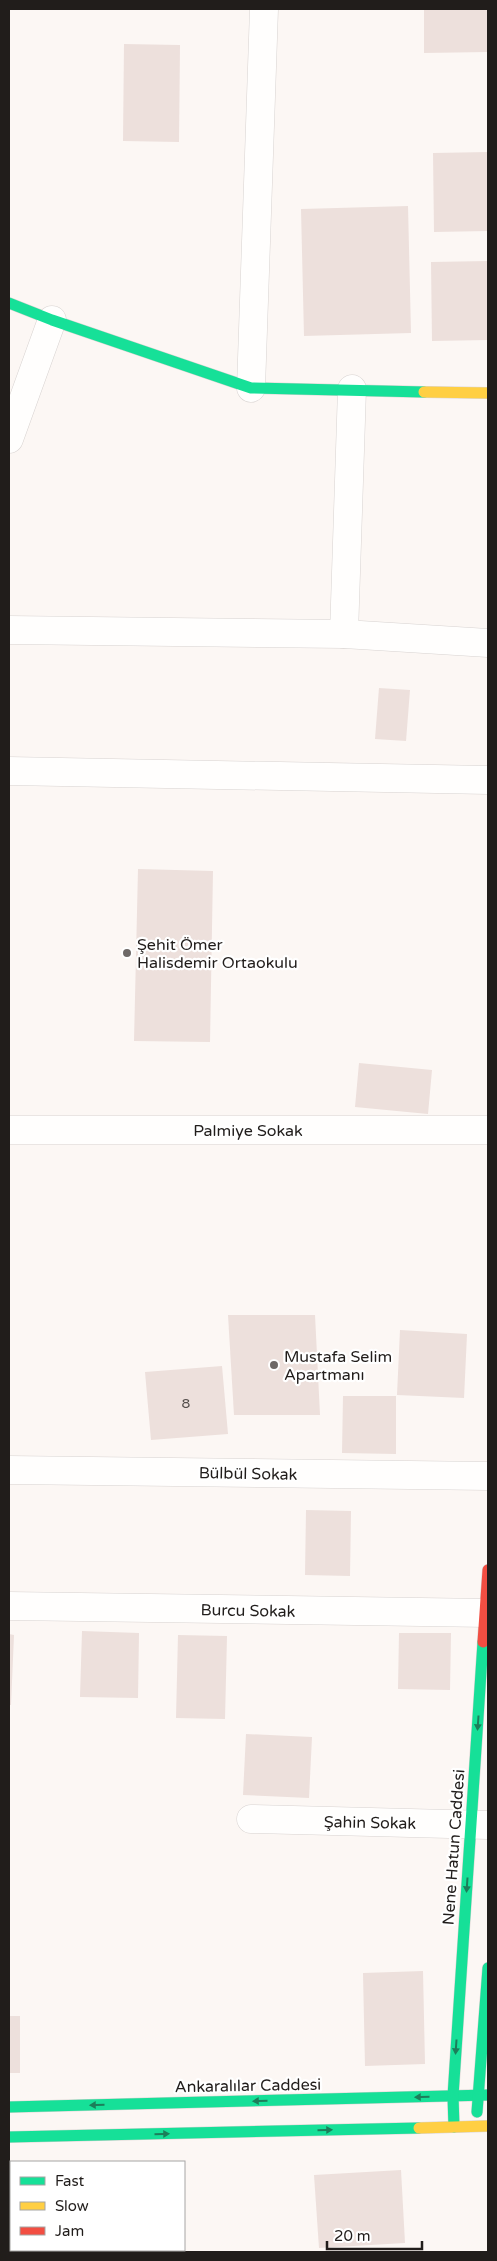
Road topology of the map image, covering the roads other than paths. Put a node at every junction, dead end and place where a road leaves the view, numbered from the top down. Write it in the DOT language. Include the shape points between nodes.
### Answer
graph roads {
  1 [pos="264,9"];
  2 [pos="9,303"];
  3 [pos="52,320"];
  4 [pos="251,388"];
  5 [pos="352,389"];
  6 [pos="488,393"];
  7 [pos="9,439"];
  8 [pos="9,630"];
  9 [pos="344,634"];
  10 [pos="488,643"];
  11 [pos="9,771"];
  12 [pos="488,780"];
  13 [pos="9,1130"];
  14 [pos="488,1130"];
  15 [pos="9,1470"];
  16 [pos="488,1476"];
  17 [pos="488,1570"];
  18 [pos="9,1606"];
  19 [pos="487,1613"];
  20 [pos="251,1819"];
  21 [pos="480,1824"];
  22 [pos="488,1968"];
  23 [pos="483,2095"];
  24 [pos="453,2096"];
  25 [pos="9,2107"];
  26 [pos="482,2126"];
  27 [pos="454,2127"];
  28 [pos="9,2137"];
  1 -- 4 [label="street"];
  2 -- 3 [label="street"];
  3 -- 4 [label="street"];
  3 -- 7 [label="street"];
  4 -- 5 [label="street"];
  5 -- 6 [label="street"];
  5 -- 9 [label="street"];
  8 -- 9 [label="street"];
  9 -- 10 [label="street"];
  11 -- 12 [label="street"];
  13 -- 14 [label="street, Palmiye Sokak"];
  15 -- 16 [label="street, Bülbül Sokak"];
  17 -- 19 [label="street, Nene Hatun Caddesi"];
  18 -- 19 [label="street, Burcu Sokak"];
  19 -- 21 [label="street, Nene Hatun Caddesi, one-way"];
  20 -- 21 [label="street, Şahin Sokak"];
  21 -- 24 [label="street, Nene Hatun Caddesi, one-way"];
  22 -- 23 [label="street"];
  23 -- 24 [label="street, Ankaralılar Caddesi"];
  23 -- 26 [label="street"];
  24 -- 25 [label="street, Ankaralılar Caddesi, one-way"];
  24 -- 27 [label="street, Nene Hatun Caddesi"];
  26 -- 27 [label="street"];
  28 -- 27 [label="street, one-way"];
}
